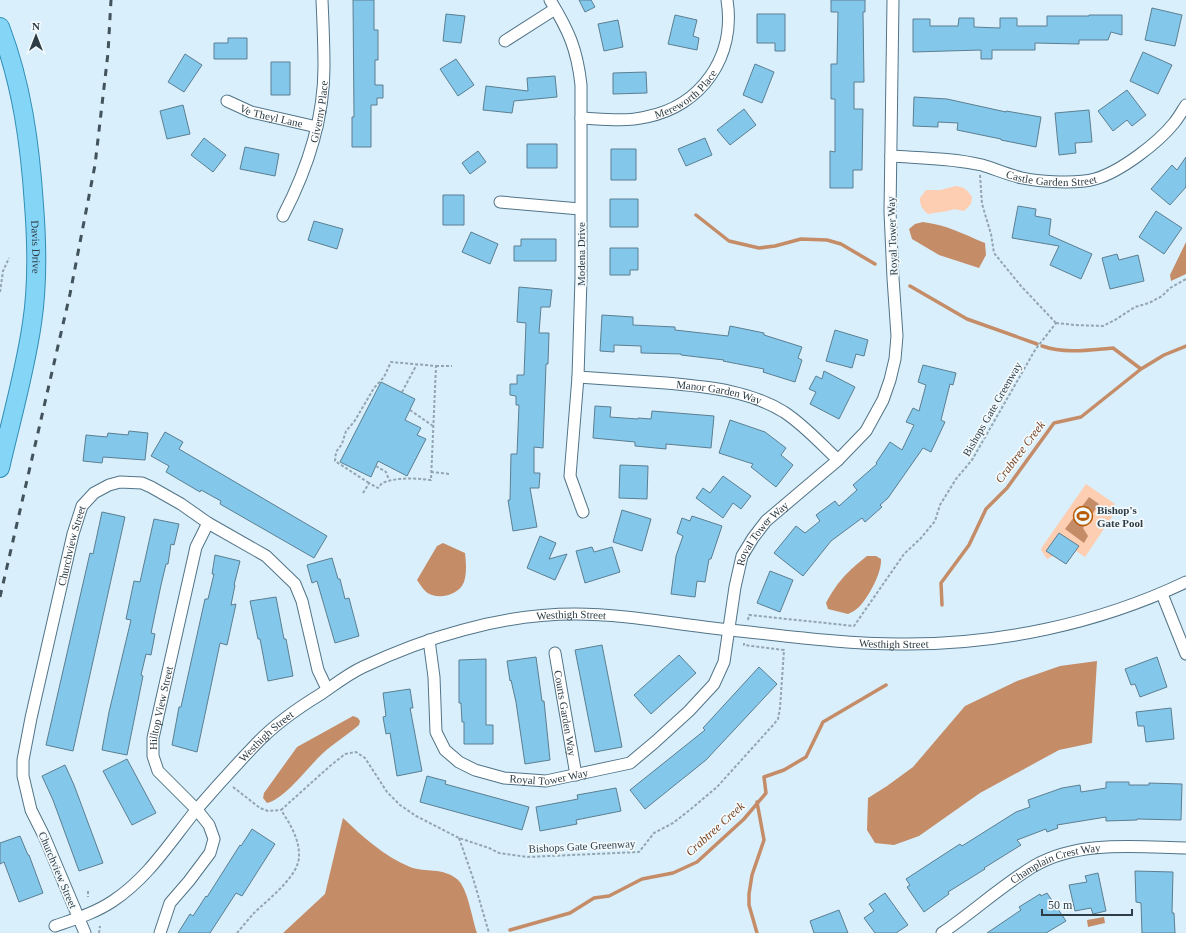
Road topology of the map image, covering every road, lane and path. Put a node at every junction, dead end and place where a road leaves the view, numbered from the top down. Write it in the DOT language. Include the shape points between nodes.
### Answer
graph roads {
  1 [pos="322,0"];
  2 [pos="726,0"];
  3 [pos="894,0"];
  4 [pos="552,4"];
  5 [pos="0,27"];
  6 [pos="505,41"];
  7 [pos="227,101"];
  8 [pos="1186,105"];
  9 [pos="582,118"];
  10 [pos="317,127"];
  11 [pos="891,156"];
  12 [pos="980,176"];
  13 [pos="500,202"];
  14 [pos="580,209"];
  15 [pos="283,216"];
  16 [pos="9,258"];
  17 [pos="1,279"];
  18 [pos="1186,279"];
  19 [pos="0,292"];
  20 [pos="1056,323"];
  21 [pos="417,364"];
  22 [pos="436,366"];
  23 [pos="452,366"];
  24 [pos="578,377"];
  25 [pos="402,392"];
  26 [pos="410,410"];
  27 [pos="433,426"];
  28 [pos="838,460"];
  29 [pos="376,466"];
  30 [pos="0,468"];
  31 [pos="431,472"];
  32 [pos="450,474"];
  33 [pos="389,480"];
  34 [pos="369,483"];
  35 [pos="364,493"];
  36 [pos="583,512"];
  37 [pos="208,523"];
  38 [pos="1186,582"];
  39 [pos="1162,594"];
  40 [pos="748,620"];
  41 [pos="729,630"];
  42 [pos="429,640"];
  43 [pos="744,645"];
  44 [pos="554,652"];
  45 [pos="1186,654"];
  46 [pos="327,689"];
  47 [pos="576,775"];
  48 [pos="233,788"];
  49 [pos="197,810"];
  50 [pos="281,810"];
  51 [pos="459,838"];
  52 [pos="1186,848"];
  53 [pos="88,891"];
  54 [pos="88,897"];
  55 [pos="78,918"];
  56 [pos="56,926"];
  57 [pos="100,926"];
  58 [pos="950,931"];
  59 [pos="85,933"];
  60 [pos="99,933"];
  61 [pos="160,933"];
  62 [pos="237,933"];
  63 [pos="489,933"];
  1 -- 10 [label="street, Giverny Place" via="324,68"];
  2 -- 9 [label="street, Mereworth Place" via="729,14 724,48 718,64 690,98 676,107 645,117"];
  3 -- 11 [label="street, Royal Tower Way"];
  4 -- 6 [label="street"];
  4 -- 9 [label="street, Modena Drive" via="566,28 576,54"];
  5 -- 30 [label="main road, Davis Drive" via="17,79 26,122 32,165 37,261 32,322"];
  7 -- 10 [label="street, Ve Theyl Lane" via="251,112"];
  8 -- 11 [label="street, Castle Garden Street" via="1175,123 1147,149 1095,179 1066,182 1024,178 982,165 925,157"];
  9 -- 14 [label="street, Modena Drive"];
  10 -- 15 [label="street, Giverny Place" via="300,182"];
  11 -- 28 [label="street, Royal Tower Way" via="891,242 897,336 895,359 883,400 875,416 866,431"];
  12 -- 20 [label="path" via="982,204 994,253"];
  13 -- 14 [label="street"];
  14 -- 24 [label="street, Modena Drive"];
  16 -- 17 [label="path"];
  17 -- 19 [label="path"];
  18 -- 20 [label="path" via="1162,296 1135,307 1103,326"];
  20 -- 40 [label="path, Bishops Gate Greenway" via="1035,350 972,460 952,485 940,505 935,521 904,554 854,626 749,615"];
  21 -- 22 [label="path"];
  21 -- 25 [label="path"];
  21 -- 34 [label="path" via="391,362 384,377 346,431 336,452 335,461"];
  22 -- 23 [label="path"];
  22 -- 27 [label="path"];
  24 -- 28 [label="street, Manor Garden Way" via="690,385 754,397 783,411 798,422"];
  24 -- 36 [label="street, Modena Drive" via="570,476"];
  26 -- 27 [label="path"];
  27 -- 31 [label="path"];
  28 -- 41 [label="street, Royal Tower Way" via="766,521 753,538 742,556 734,587"];
  29 -- 33 [label="path" via="386,472"];
  31 -- 32 [label="path"];
  31 -- 33 [label="path" via="431,480"];
  33 -- 34 [label="path" via="382,482 378,488"];
  34 -- 35 [label="path"];
  37 -- 46 [label="street, Churchview Street" via="266,556 295,584 302,601 318,670"];
  37 -- 49 [label="street, Hilltop View Street" via="196,548 153,738 153,756 158,771"];
  37 -- 55 [label="street, Churchview Street" via="181,504 142,483 120,482 109,485 94,493 82,506 56,605 23,760 23,776 31,810"];
  38 -- 39 [label="street, Westhigh Street"];
  39 -- 41 [label="street, Westhigh Street" via="1045,629 960,643 860,643"];
  39 -- 45 [label="street"];
  41 -- 42 [label="street, Westhigh Street" via="576,614 496,622"];
  41 -- 47 [label="street, Royal Tower Way" via="724,662 714,684 689,710 630,763"];
  42 -- 46 [label="street, Westhigh Street" via="361,668"];
  42 -- 47 [label="street, Royal Tower Way" via="434,678 436,732 445,750 458,762 504,778 546,781"];
  43 -- 51 [label="path, Bishops Gate Greenway" via="784,650 778,719 717,787 673,823 654,833 639,852 513,856"];
  44 -- 47 [label="street, Courts Garden Way"];
  46 -- 49 [label="street, Westhigh Street" via="258,741"];
  48 -- 50 [label="path" via="260,808 268,811"];
  49 -- 55 [label="street, Westhigh Street" via="143,877 114,900"];
  49 -- 61 [label="street, Hilltop View Street" via="210,825 214,838 210,853 170,903"];
  50 -- 51 [label="path, Bishops Gate Greenway" via="345,754 356,752 365,758 386,792 400,805"];
  50 -- 62 [label="path" via="297,841 297,867 288,880"];
  51 -- 63 [label="path"];
  52 -- 58 [label="street, Champlain Crest Way" via="1086,848 1056,856 1015,878"];
  53 -- 54 [label="path"];
  55 -- 56 [label="street, Westhigh Street"];
  55 -- 59 [label="street, Churchview Street"];
  57 -- 60 [label="path"];
}
